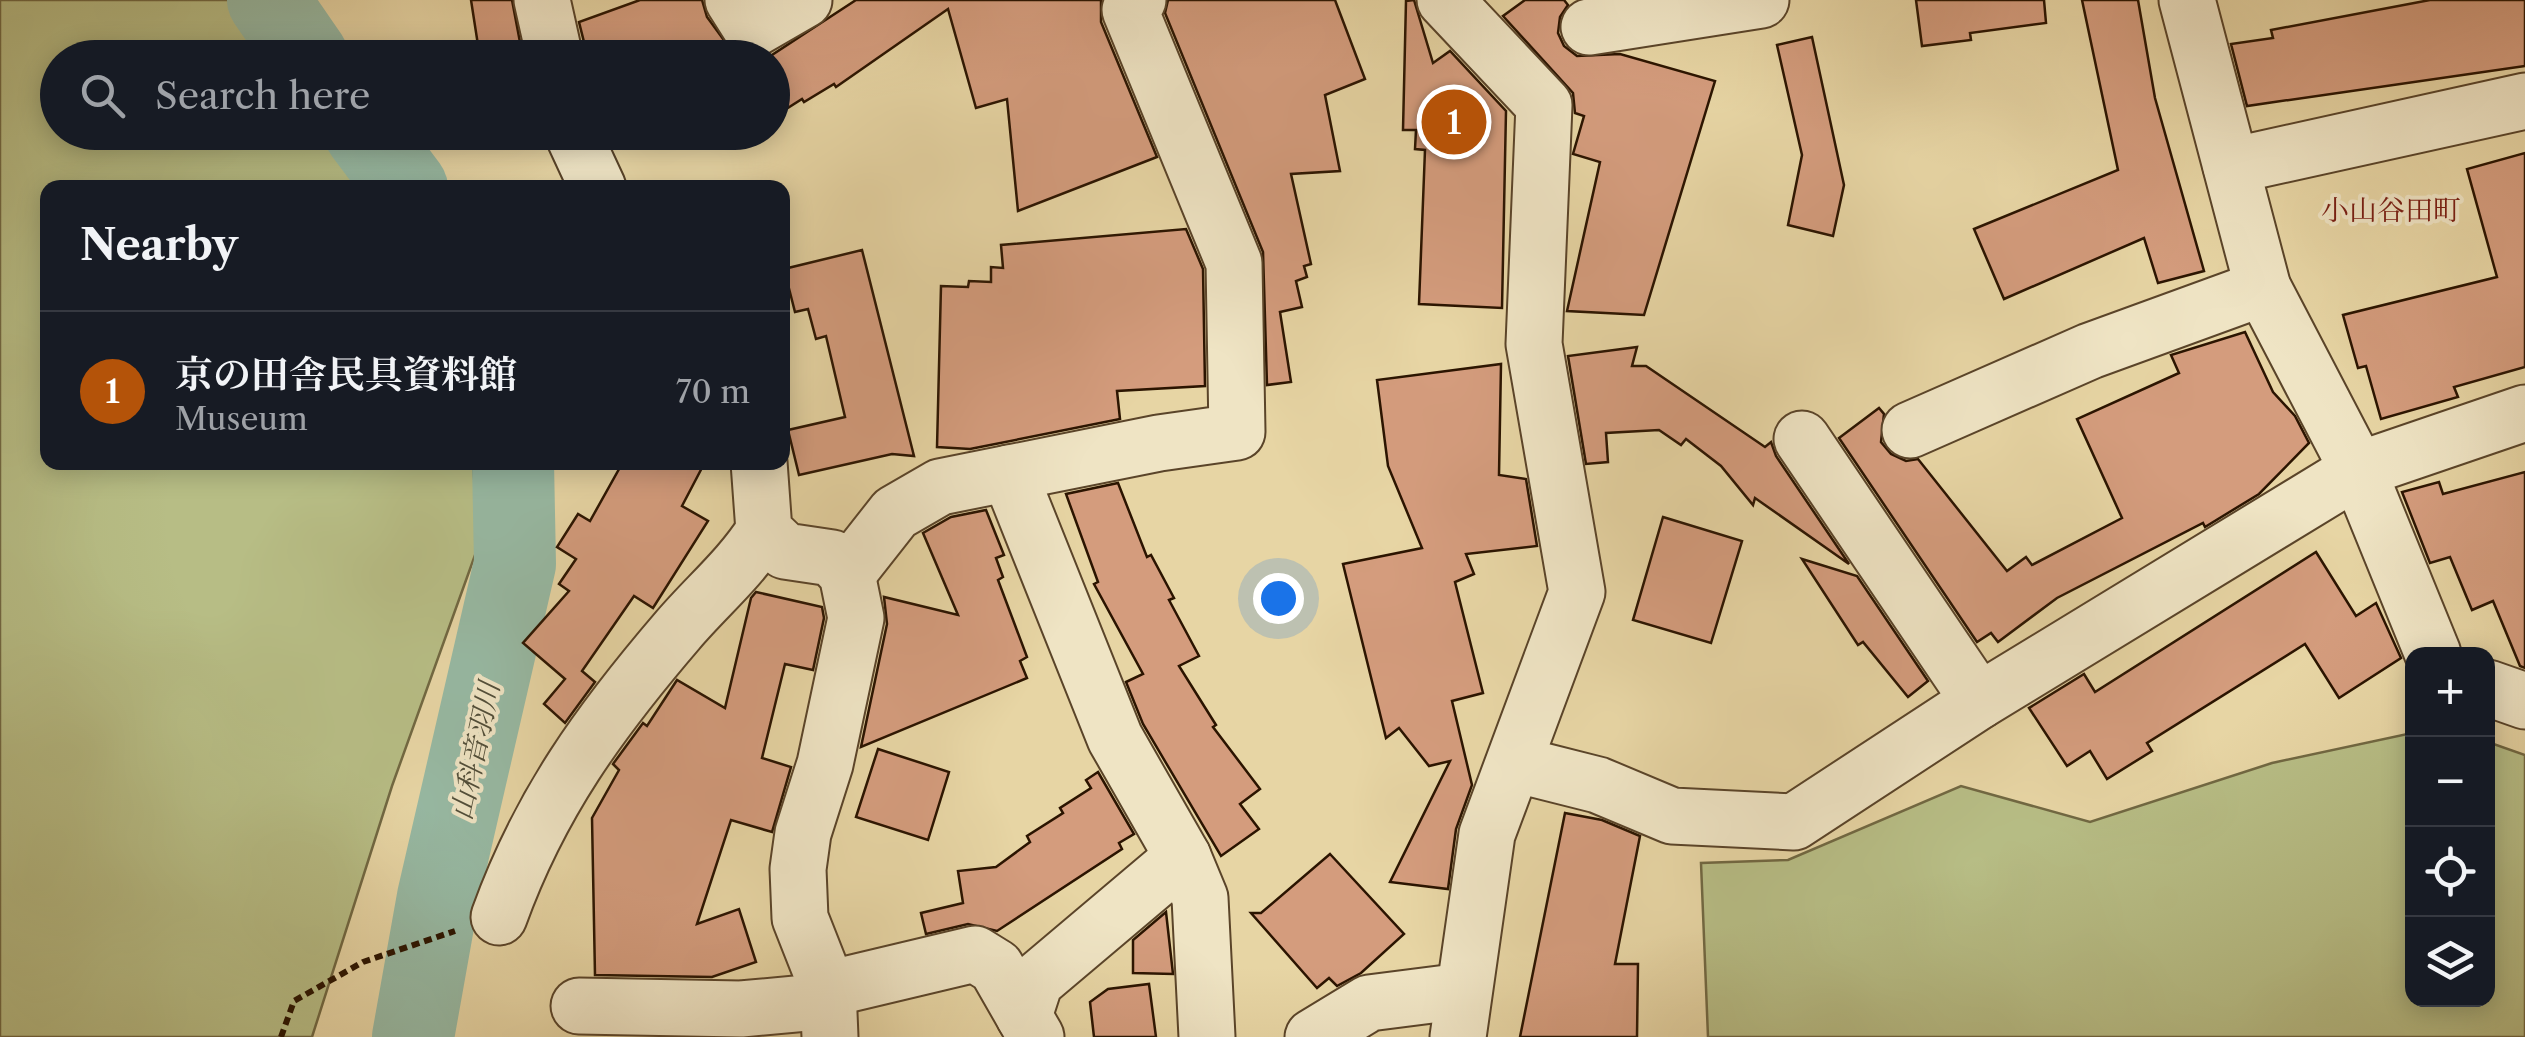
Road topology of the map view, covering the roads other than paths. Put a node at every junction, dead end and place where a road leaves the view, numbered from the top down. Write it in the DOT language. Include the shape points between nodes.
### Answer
graph roads {
  1 [pos="542,0"];
  2 [pos="733,0"];
  3 [pos="804,0"];
  4 [pos="1138,0"];
  5 [pos="1445,0"];
  6 [pos="1761,0"];
  7 [pos="2187,0"];
  8 [pos="1594,14"];
  9 [pos="550,40"];
  10 [pos="2525,101"];
  11 [pos="1544,105"];
  12 [pos="580,150"];
  13 [pos="2232,166"];
  14 [pos="594,180"];
  15 [pos="2264,288"];
  16 [pos="2525,413"];
  17 [pos="1910,430"];
  18 [pos="1802,439"];
  19 [pos="760,470"];
  20 [pos="2358,470"];
  21 [pos="1008,473"];
  22 [pos="764,531"];
  23 [pos="846,574"];
  24 [pos="2431,647"];
  25 [pos="2495,690"];
  26 [pos="1978,701"];
  27 [pos="2525,701"];
  28 [pos="1515,764"];
  29 [pos="1183,857"];
  30 [pos="498,916"];
  31 [pos="578,1006"];
  32 [pos="828,1009"];
  33 [pos="1460,1014"];
  34 [pos="1030,1027"];
  35 [pos="1207,1037"];
  36 [pos="1313,1037"];
  1 -- 9 [label="street"];
  2 -- 3 [label="street" via="752,30"];
  4 -- 21 [label="street" via="1130,10 1234,263 1237,432"];
  5 -- 11 [label="street"];
  6 -- 8 [label="street"];
  7 -- 13 [label="street"];
  8 -- 11 [label="street"];
  10 -- 13 [label="street"];
  11 -- 28 [label="street" via="1534,344 1577,592"];
  12 -- 14 [label="street"];
  13 -- 15 [label="street"];
  15 -- 17 [label="street" via="2090,351"];
  15 -- 20 [label="street"];
  16 -- 20 [label="street"];
  18 -- 26 [label="street"];
  19 -- 22 [label="street"];
  20 -- 24 [label="street"];
  20 -- 26 [label="street"];
  21 -- 23 [label="street" via="940,487 896,513"];
  21 -- 29 [label="street" via="1115,738"];
  22 -- 23 [label="street" via="785,551 832,558"];
  22 -- 30 [label="street" via="567,771 522,851"];
  23 -- 32 [label="street" via="856,618 798,869 800,918"];
  25 -- 27 [label="street"];
  26 -- 28 [label="street" via="1794,822 1672,816 1598,785"];
  28 -- 33 [label="street" via="1488,834"];
  29 -- 34 [label="street" via="1036,982"];
  29 -- 35 [label="street" via="1200,898"];
  31 -- 32 [label="street"];
  32 -- 34 [label="street" via="975,954 996,967"];
  33 -- 36 [label="street" via="1369,1003"];
}
